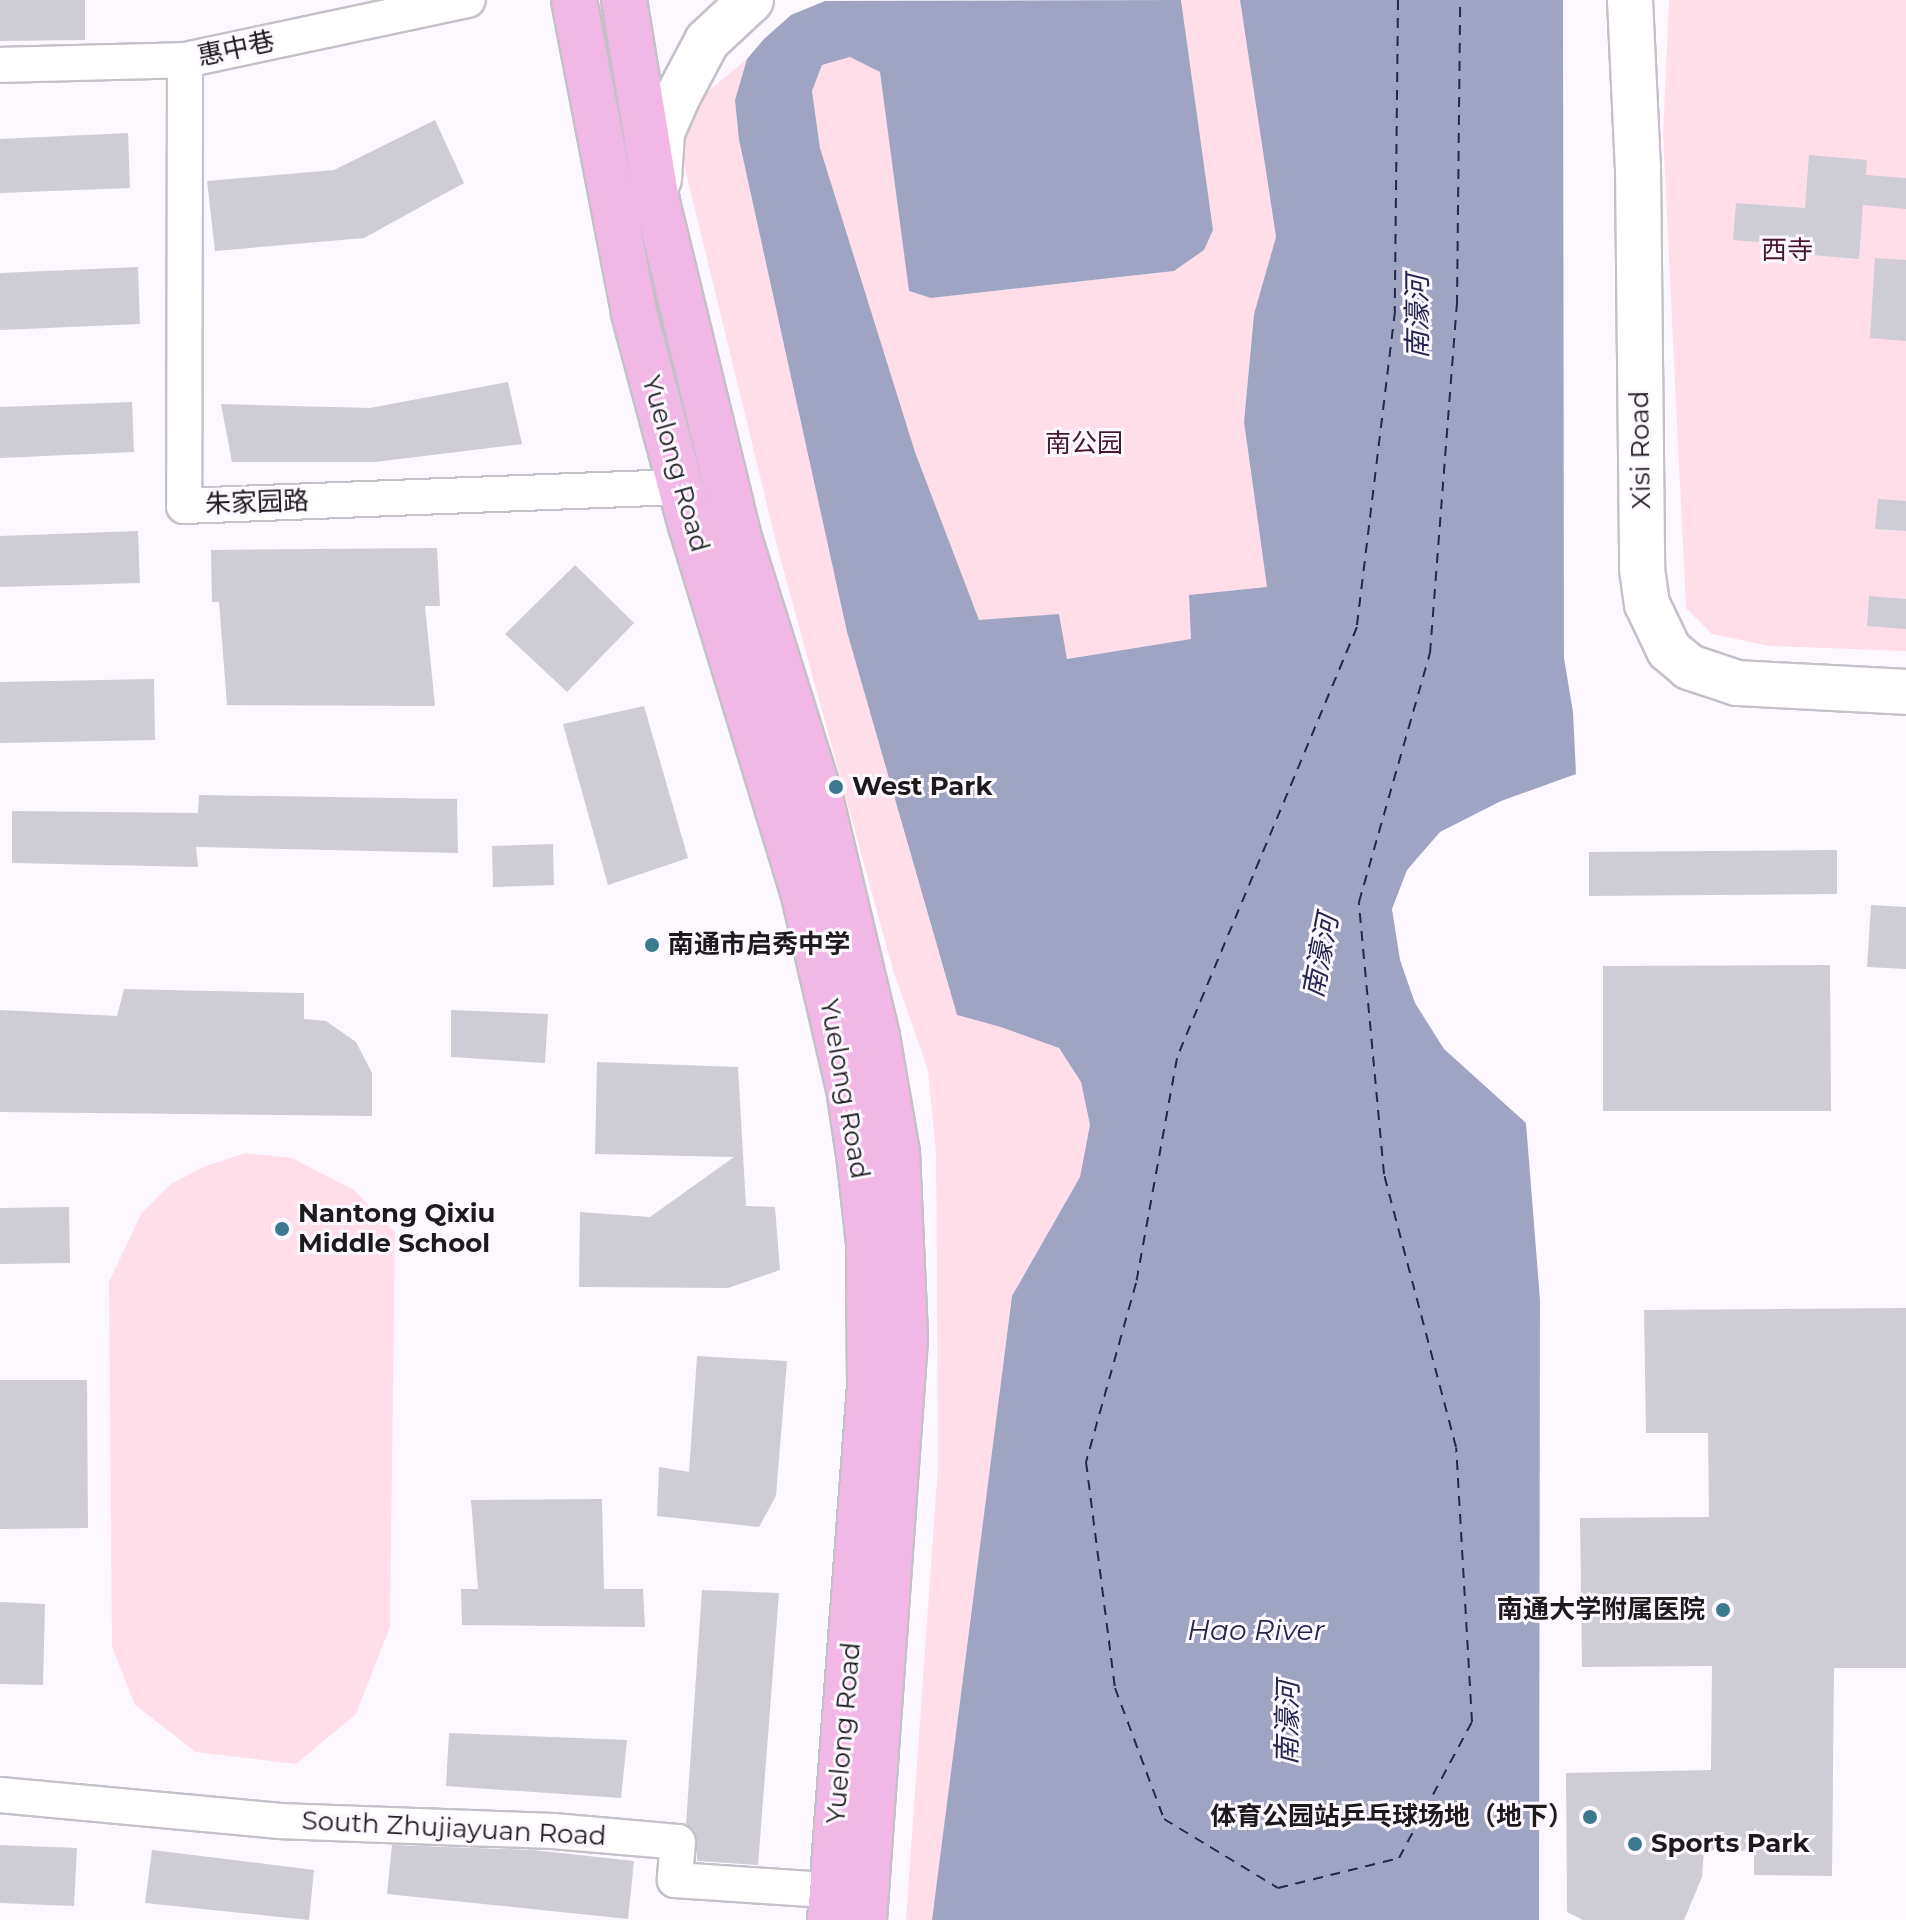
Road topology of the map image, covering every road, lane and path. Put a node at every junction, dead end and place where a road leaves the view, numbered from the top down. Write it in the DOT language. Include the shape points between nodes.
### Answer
graph roads {
  1 [pos="468,0"];
  2 [pos="574,0"];
  3 [pos="624,0"];
  4 [pos="751,0"];
  5 [pos="1630,0"];
  6 [pos="185,60"];
  7 [pos="0,65"];
  8 [pos="657,202"];
  9 [pos="680,487"];
  10 [pos="1906,692"];
  11 [pos="0,1795"];
  12 [pos="848,1906"];
  1 -- 6 [label="street, 惠中巷"];
  2 -- 9 [label="main road, Yuelong Road" via="634,313"];
  3 -- 8 [label="main road, Yuelong Road"];
  4 -- 8 [label="street" via="707,41 678,96 662,132"];
  5 -- 10 [label="street, Xisi Road" via="1638,168 1642,569 1647,604 1669,650 1689,667 1737,683"];
  6 -- 7 [label="street, 惠中巷"];
  6 -- 9 [label="street, 朱家园路" via="184,506"];
  8 -- 12 [label="main road, Yuelong Road" via="739,538 819,793 877,1037 897,1153 905,1339"];
  9 -- 12 [label="main road, Yuelong Road" via="803,891 849,1088 860,1162 869,1243 870,1385"];
  11 -- 12 [label="street, South Zhujiayuan Road" via="278,1821 553,1831 678,1842 675,1880"];
}
